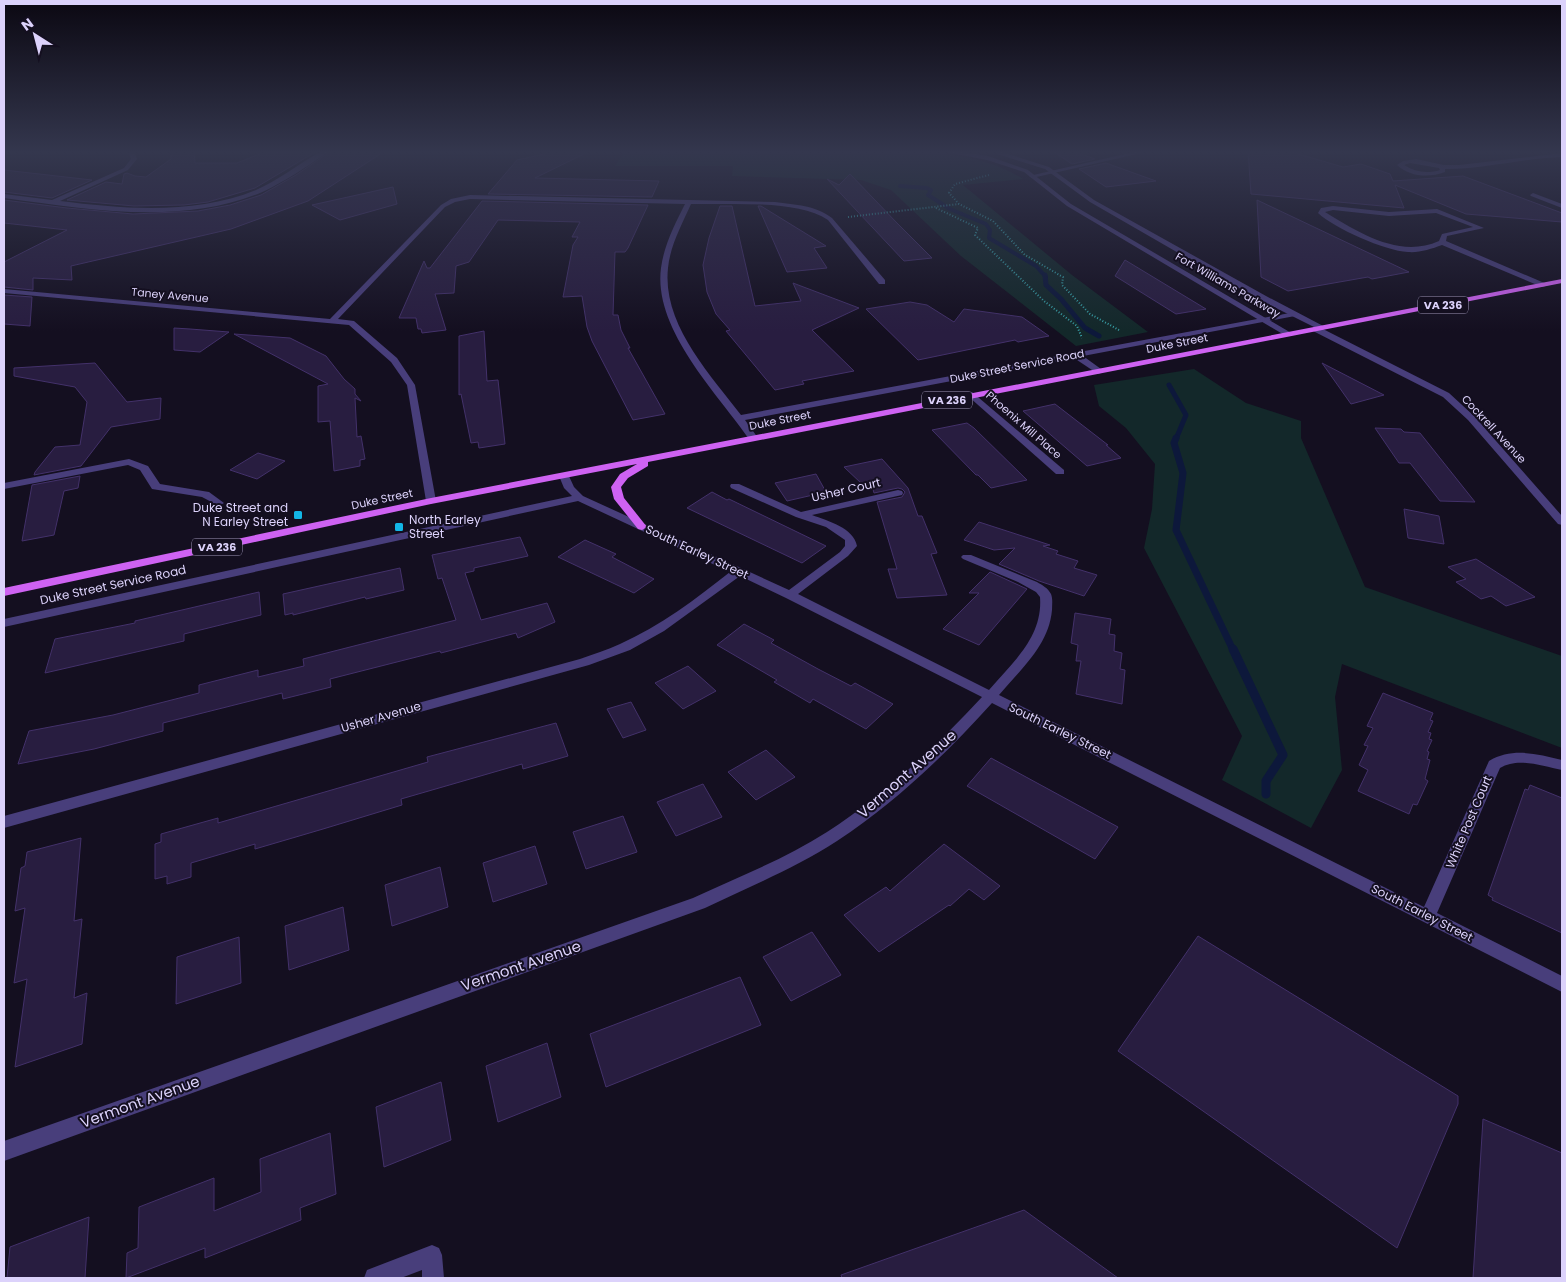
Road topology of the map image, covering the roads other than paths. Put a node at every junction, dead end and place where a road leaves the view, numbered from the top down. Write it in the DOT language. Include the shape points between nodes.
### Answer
graph roads {
  1 [pos="438,211"];
  2 [pos="685,211"];
  3 [pos="816,211"];
  4 [pos="1080,211"];
  5 [pos="1108,211"];
  6 [pos="1322,211"];
  7 [pos="1366,211"];
  8 [pos="1442,242"];
  9 [pos="882,282"];
  10 [pos="1562,282"];
  11 [pos="1545,285"];
  12 [pos="4,291"];
  13 [pos="1295,314"];
  14 [pos="333,320"];
  15 [pos="1264,320"];
  16 [pos="1320,328"];
  17 [pos="1289,334"];
  18 [pos="1076,355"];
  19 [pos="1098,371"];
  20 [pos="972,395"];
  21 [pos="740,418"];
  22 [pos="753,438"];
  23 [pos="656,458"];
  24 [pos="1060,472"];
  25 [pos="564,476"];
  26 [pos="4,486"];
  27 [pos="735,486"];
  28 [pos="898,493"];
  29 [pos="579,498"];
  30 [pos="431,501"];
  31 [pos="219,503"];
  32 [pos="800,515"];
  33 [pos="1562,522"];
  34 [pos="642,527"];
  35 [pos="967,557"];
  36 [pos="739,571"];
  37 [pos="4,592"];
  38 [pos="790,595"];
  39 [pos="4,623"];
  40 [pos="991,697"];
  41 [pos="1562,765"];
  42 [pos="4,822"];
  43 [pos="1428,916"];
  44 [pos="1562,984"];
  45 [pos="4,1151"];
  46 [pos="375,1278"];
  47 [pos="432,1278"];
  1 -- 14 [label="street"];
  2 -- 21 [label="street" via="664,271 671,317 680,338"];
  3 -- 9 [label="street" via="830,219"];
  4 -- 15 [label="street, Fort Williams Parkway"];
  5 -- 13 [label="street, Fort Williams Parkway"];
  6 -- 8 [label="street" via="1326,216 1400,249 1434,246"];
  7 -- 8 [label="street" via="1404,214 1437,211 1481,228 1444,235"];
  8 -- 11 [label="street"];
  10 -- 11 [label="main road, Duke Street / VA 236"];
  11 -- 16 [label="main road, Duke Street / VA 236"];
  12 -- 14 [label="street, Taney Avenue"];
  13 -- 15 [label="street, Duke Street Service Road"];
  13 -- 16 [label="street, Fort Williams Parkway"];
  14 -- 30 [label="street" via="357,326 394,360 411,385"];
  15 -- 17 [label="street, Fort Williams Parkway"];
  15 -- 18 [label="street, Duke Street Service Road"];
  16 -- 17 [label="main road, Duke Street / VA 236"];
  16 -- 33 [label="street, Cockrell Avenue" via="1446,395 1471,418"];
  17 -- 19 [label="main road, Duke Street / VA 236"];
  18 -- 19 [label="street"];
  18 -- 21 [label="street, Duke Street Service Road"];
  19 -- 20 [label="main road, Duke Street / VA 236"];
  20 -- 22 [label="main road, Duke Street / VA 236"];
  20 -- 24 [label="street, Phoenix Mill Place"];
  21 -- 22 [label="street"];
  22 -- 23 [label="main road, Duke Street / VA 236"];
  23 -- 25 [label="main road, Duke Street / VA 236"];
  23 -- 34 [label="main road" via="624,476 616,487 619,499"];
  25 -- 29 [label="street, South Earley Street" via="569,488"];
  25 -- 30 [label="main road, Duke Street / VA 236"];
  26 -- 31 [label="street" via="129,462 144,468 156,487 205,494"];
  27 -- 32 [label="street, Usher Court"];
  28 -- 32 [label="street, Usher Court"];
  29 -- 34 [label="street, South Earley Street"];
  29 -- 39 [label="street, Duke Street Service Road"];
  30 -- 37 [label="main road, Duke Street / VA 236"];
  32 -- 38 [label="street, Usher Court" via="830,525 850,539 851,546"];
  34 -- 36 [label="street, South Earley Street"];
  35 -- 40 [label="street, Vermont Avenue" via="1035,585 1045,594 1047,603 1041,634"];
  36 -- 38 [label="street, South Earley Street"];
  36 -- 42 [label="street, Usher Avenue" via="674,620 630,645 584,662"];
  38 -- 40 [label="street, South Earley Street"];
  40 -- 43 [label="street, South Earley Street"];
  40 -- 45 [label="street, Vermont Avenue" via="870,810 781,865 699,903"];
  41 -- 43 [label="street, White Post Court" via="1510,758 1494,765"];
  43 -- 44 [label="street, South Earley Street"];
  46 -- 47 [label="street" via="432,1255"];
}
